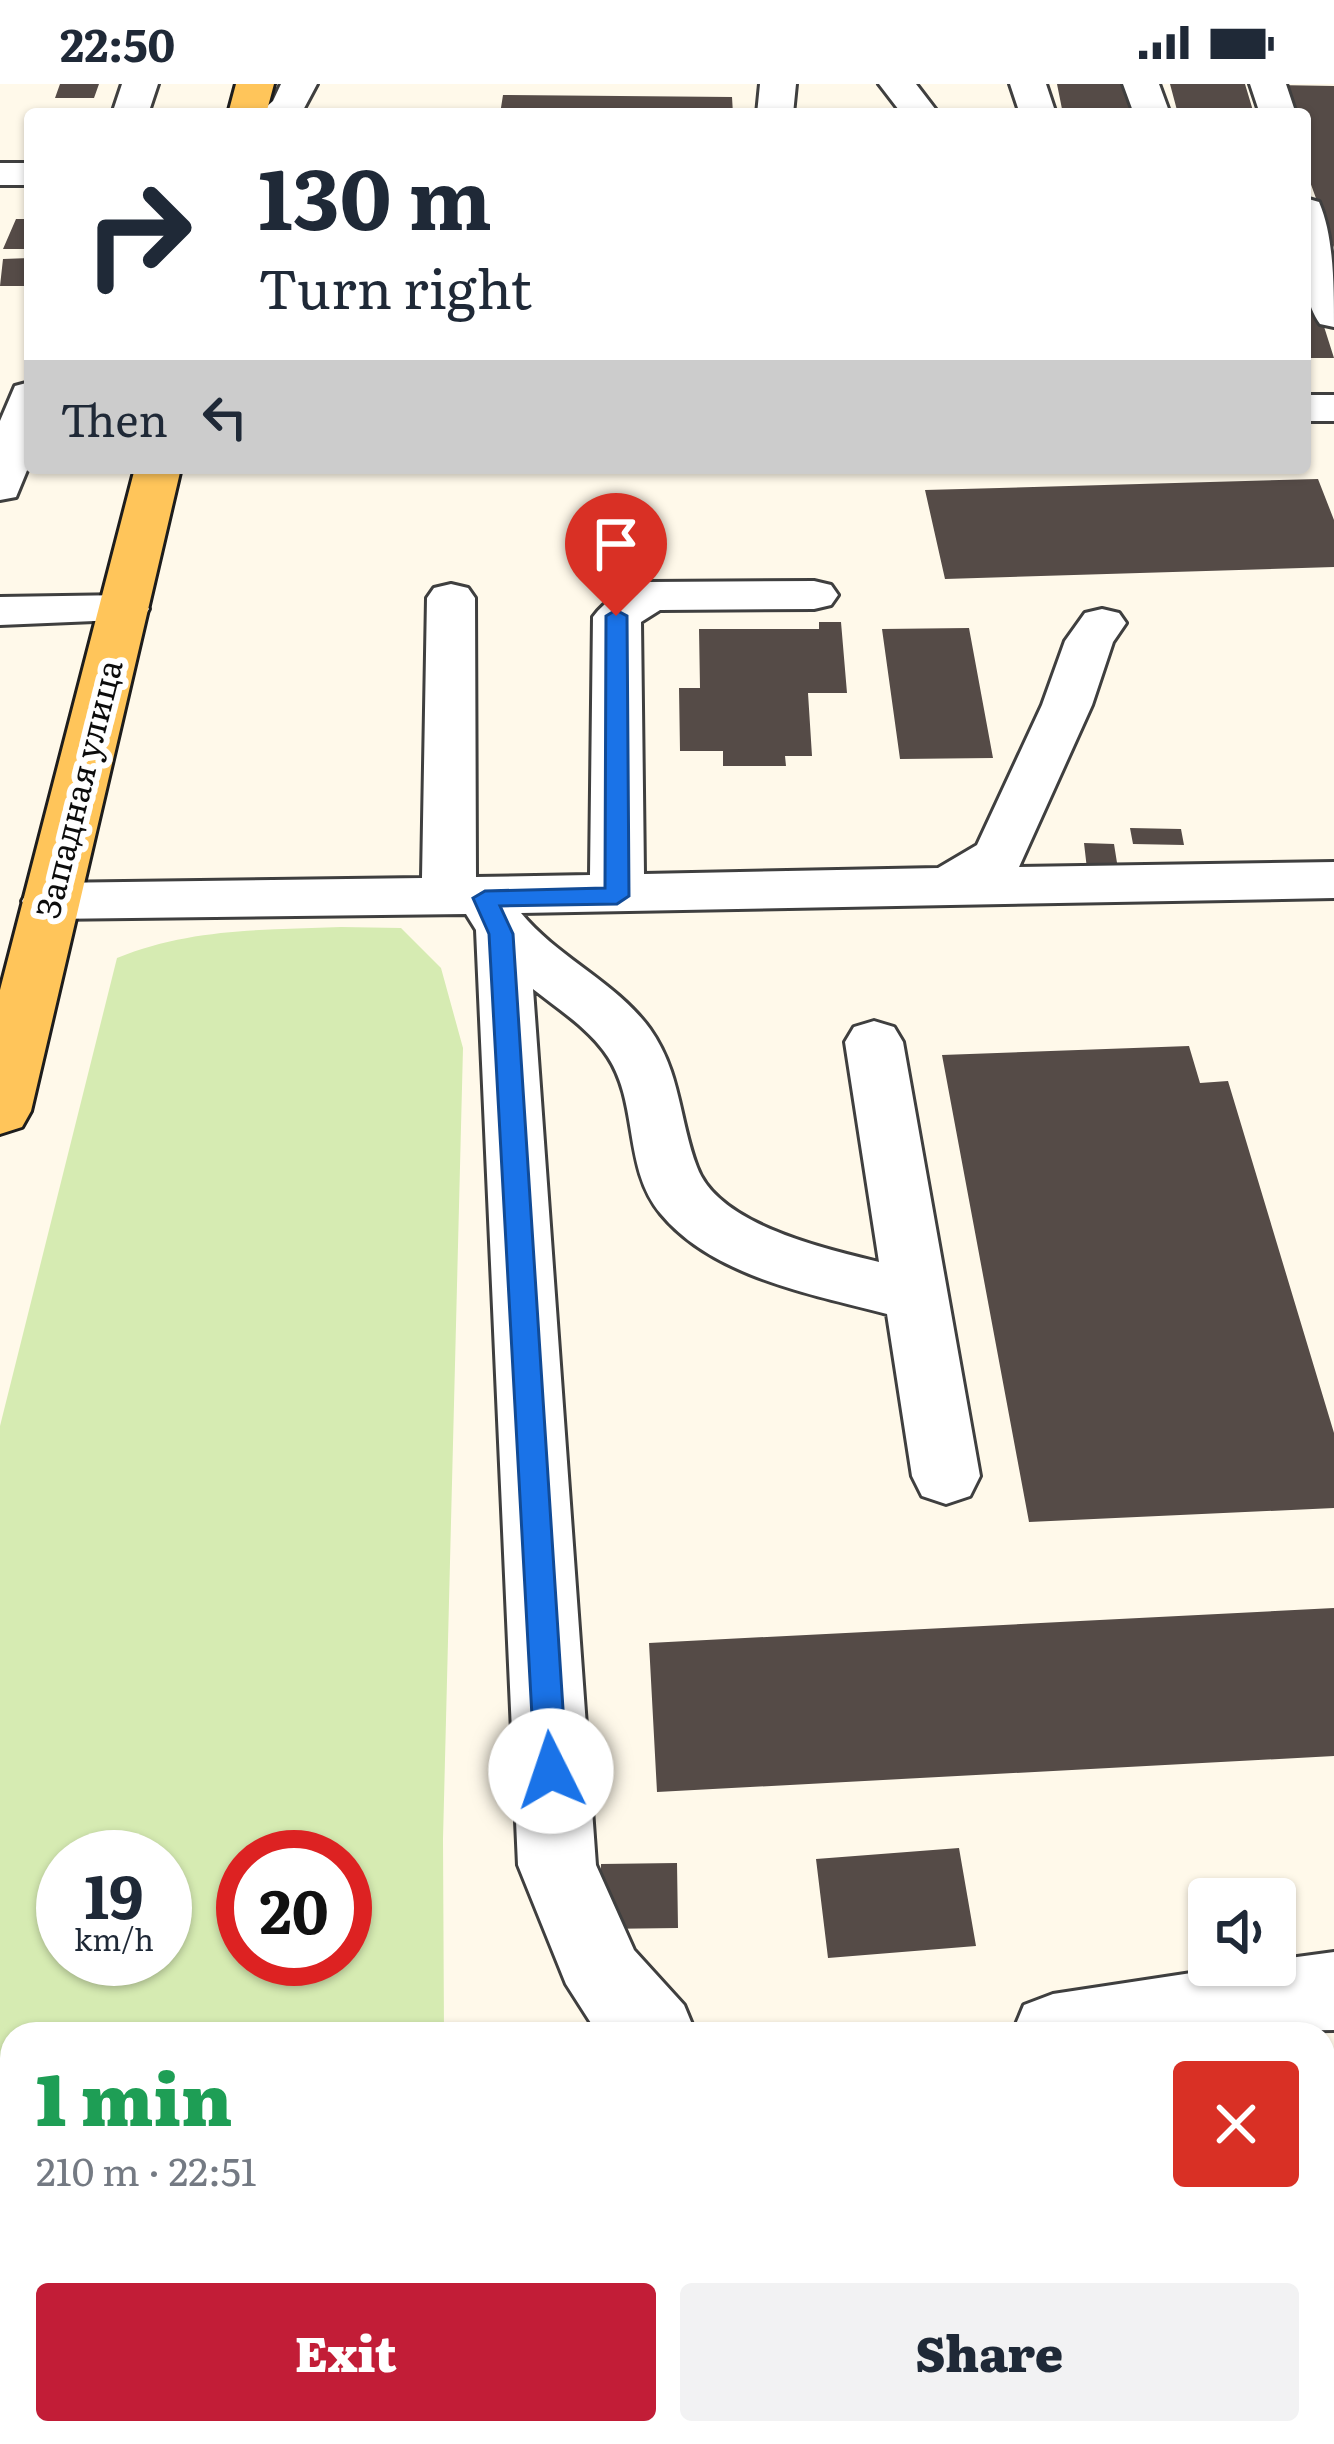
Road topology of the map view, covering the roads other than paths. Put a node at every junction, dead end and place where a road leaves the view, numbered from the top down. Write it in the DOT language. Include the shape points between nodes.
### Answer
graph roads {
  1 [pos="897,84"];
  2 [pos="917,108"];
  3 [pos="1311,232"];
  4 [pos="1334,315"];
  5 [pos="24,413"];
  6 [pos="157,474"];
  7 [pos="0,487"];
  8 [pos="814,595"];
  9 [pos="451,598"];
  10 [pos="125,609"];
  11 [pos="0,610"];
  12 [pos="1102,623"];
  13 [pos="1334,880"];
  14 [pos="952,883"];
  15 [pos="617,896"];
  16 [pos="50,901"];
  17 [pos="478,910"];
  18 [pos="874,1042"];
  19 [pos="0,1111"];
  20 [pos="915,1298"];
  21 [pos="946,1476"];
  22 [pos="1334,1991"];
  23 [pos="640,2022"];
  24 [pos="1131,2022"];
  1 -- 2 [label="street"];
  3 -- 4 [label="street"];
  5 -- 7 [label="street"];
  6 -- 10 [label="main road, Западная улица"];
  8 -- 15 [label="street" via="649,596 616,616"];
  9 -- 17 [label="street"];
  10 -- 11 [label="street"];
  10 -- 16 [label="main road, Западная улица"];
  12 -- 14 [label="street" via="998,856"];
  13 -- 14 [label="street"];
  14 -- 15 [label="street"];
  15 -- 17 [label="street"];
  16 -- 17 [label="street"];
  16 -- 19 [label="main road, Западная улица"];
  17 -- 20 [label="street" via="614,1024 650,1076 667,1172 683,1203 716,1232"];
  17 -- 23 [label="street" via="557,1865 596,1968"];
  18 -- 20 [label="street"];
  20 -- 21 [label="street"];
  22 -- 24 [label="street"];
}
